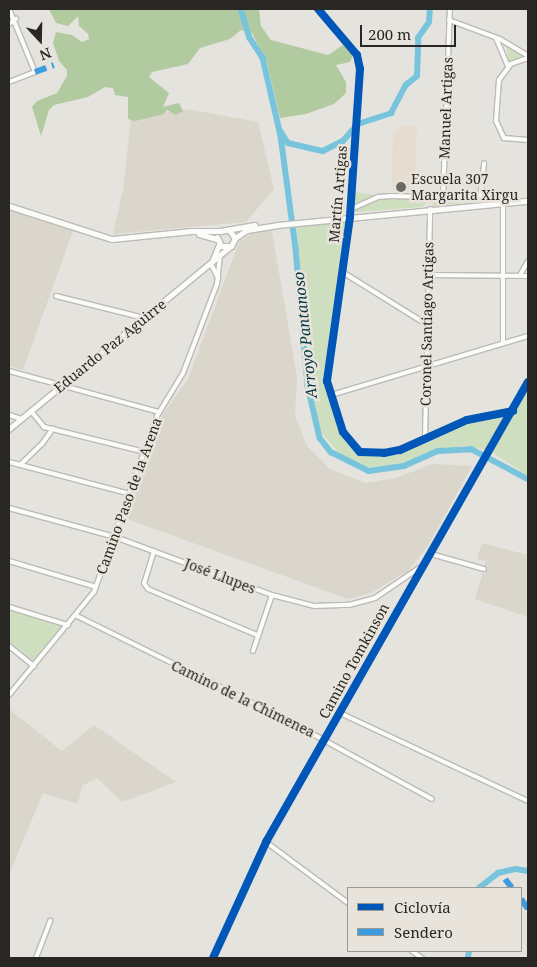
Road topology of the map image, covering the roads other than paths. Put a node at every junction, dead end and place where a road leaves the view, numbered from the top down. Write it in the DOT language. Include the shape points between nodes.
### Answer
graph roads {
  1 [pos="9,9"];
  2 [pos="318,9"];
  3 [pos="450,9"];
  4 [pos="16,19"];
  5 [pos="449,20"];
  6 [pos="9,24"];
  7 [pos="496,38"];
  8 [pos="528,57"];
  9 [pos="508,66"];
  10 [pos="9,82"];
  11 [pos="528,140"];
  12 [pos="484,163"];
  13 [pos="443,197"];
  14 [pos="480,197"];
  15 [pos="528,201"];
  16 [pos="504,202"];
  17 [pos="9,206"];
  18 [pos="430,209"];
  19 [pos="351,210"];
  20 [pos="350,217"];
  21 [pos="279,224"];
  22 [pos="229,230"];
  23 [pos="220,231"];
  24 [pos="171,234"];
  25 [pos="234,238"];
  26 [pos="218,242"];
  27 [pos="230,246"];
  28 [pos="218,256"];
  29 [pos="528,261"];
  30 [pos="211,264"];
  31 [pos="344,273"];
  32 [pos="428,275"];
  33 [pos="504,275"];
  34 [pos="520,276"];
  35 [pos="528,276"];
  36 [pos="218,278"];
  37 [pos="56,296"];
  38 [pos="144,318"];
  39 [pos="426,324"];
  40 [pos="528,336"];
  41 [pos="503,343"];
  42 [pos="426,367"];
  43 [pos="9,371"];
  44 [pos="528,382"];
  45 [pos="62,386"];
  46 [pos="331,395"];
  47 [pos="31,411"];
  48 [pos="513,411"];
  49 [pos="159,412"];
  50 [pos="9,415"];
  51 [pos="21,420"];
  52 [pos="53,428"];
  53 [pos="9,429"];
  54 [pos="424,438"];
  55 [pos="144,452"];
  56 [pos="9,462"];
  57 [pos="20,465"];
  58 [pos="130,494"];
  59 [pos="9,508"];
  60 [pos="115,537"];
  61 [pos="154,551"];
  62 [pos="431,554"];
  63 [pos="9,561"];
  64 [pos="426,563"];
  65 [pos="484,569"];
  66 [pos="96,587"];
  67 [pos="272,595"];
  68 [pos="9,608"];
  69 [pos="77,616"];
  70 [pos="68,625"];
  71 [pos="257,635"];
  72 [pos="9,646"];
  73 [pos="253,651"];
  74 [pos="34,666"];
  75 [pos="9,695"];
  76 [pos="340,713"];
  77 [pos="325,740"];
  78 [pos="432,799"];
  79 [pos="528,801"];
  80 [pos="266,842"];
  81 [pos="347,903"];
  82 [pos="50,921"];
  83 [pos="36,958"];
  84 [pos="213,958"];
  1 -- 4 [label="street"];
  2 -- 19 [label="street, Martín Artigas" via="359,59"];
  3 -- 5 [label="street, Manuel Artigas"];
  4 -- 6 [label="street"];
  4 -- 10 [label="street" via="35,72"];
  5 -- 7 [label="street"];
  5 -- 13 [label="street, Manuel Artigas"];
  7 -- 8 [label="street"];
  7 -- 9 [label="street"];
  8 -- 9 [label="street"];
  9 -- 11 [label="street" via="497,86 497,128 504,138"];
  12 -- 14 [label="street"];
  13 -- 14 [label="street"];
  13 -- 19 [label="street" via="385,196"];
  14 -- 16 [label="street" via="500,198"];
  15 -- 16 [label="main road"];
  16 -- 18 [label="main road"];
  16 -- 33 [label="street"];
  17 -- 24 [label="main road" via="112,239"];
  18 -- 20 [label="main road"];
  18 -- 32 [label="street, Coronel Santiago Artigas"];
  19 -- 20 [label="street, Martín Artigas"];
  20 -- 21 [label="main road"];
  20 -- 31 [label="street, Martín Artigas"];
  21 -- 22 [label="main road"];
  21 -- 25 [label="main road" via="247,230"];
  22 -- 23 [label="main road"];
  22 -- 25 [label="main road"];
  23 -- 24 [label="main road"];
  23 -- 26 [label="main road"];
  24 -- 26 [label="main road" via="202,234"];
  25 -- 27 [label="main road"];
  26 -- 27 [label="main road"];
  26 -- 28 [label="street"];
  27 -- 28 [label="street"];
  28 -- 30 [label="street"];
  28 -- 36 [label="street, Camino Paso de la Arena"];
  29 -- 34 [label="street"];
  30 -- 36 [label="street"];
  30 -- 38 [label="street, Eduardo Paz Aguirre"];
  31 -- 39 [label="street"];
  31 -- 46 [label="street, Martín Artigas" via="328,371"];
  32 -- 33 [label="street"];
  32 -- 39 [label="street, Coronel Santiago Artigas"];
  33 -- 34 [label="street"];
  33 -- 41 [label="street"];
  34 -- 35 [label="street"];
  36 -- 49 [label="street, Camino Paso de la Arena" via="183,373"];
  37 -- 38 [label="street"];
  38 -- 45 [label="street, Eduardo Paz Aguirre"];
  39 -- 42 [label="street, Coronel Santiago Artigas"];
  40 -- 41 [label="street"];
  41 -- 42 [label="street"];
  42 -- 46 [label="street"];
  42 -- 54 [label="street, Coronel Santiago Artigas"];
  43 -- 45 [label="street"];
  44 -- 48 [label="street, Camino Tomkinson"];
  45 -- 47 [label="street, Eduardo Paz Aguirre"];
  45 -- 49 [label="street"];
  46 -- 54 [label="street, Martín Artigas" via="343,432 360,452 394,452"];
  47 -- 51 [label="street, Eduardo Paz Aguirre"];
  47 -- 52 [label="street" via="43,426"];
  48 -- 54 [label="street, Martín Artigas" via="467,420"];
  48 -- 62 [label="street, Camino Tomkinson"];
  49 -- 55 [label="street, Camino Paso de la Arena"];
  50 -- 51 [label="street"];
  51 -- 53 [label="street, Eduardo Paz Aguirre"];
  52 -- 55 [label="street"];
  52 -- 57 [label="street"];
  55 -- 58 [label="street, Camino Paso de la Arena"];
  56 -- 57 [label="street"];
  57 -- 58 [label="street"];
  58 -- 60 [label="street, Camino Paso de la Arena"];
  59 -- 60 [label="street, José Llupes"];
  60 -- 61 [label="street, José Llupes"];
  60 -- 66 [label="street, Camino Paso de la Arena"];
  61 -- 67 [label="street, José Llupes"];
  61 -- 71 [label="street" via="145,586"];
  62 -- 64 [label="street, Camino Tomkinson"];
  62 -- 65 [label="street"];
  63 -- 66 [label="street"];
  64 -- 67 [label="street, José Llupes" via="386,593 349,605 314,606"];
  64 -- 76 [label="street, Camino Tomkinson"];
  66 -- 69 [label="street, Camino Paso de la Arena"];
  67 -- 71 [label="street"];
  68 -- 70 [label="street"];
  69 -- 70 [label="street, Camino Paso de la Arena"];
  69 -- 77 [label="street, Camino de la Chimenea"];
  70 -- 74 [label="street, Camino Paso de la Arena"];
  71 -- 73 [label="street"];
  72 -- 74 [label="street"];
  74 -- 75 [label="street, Camino Paso de la Arena"];
  76 -- 77 [label="street, Camino Tomkinson"];
  76 -- 79 [label="street"];
  77 -- 78 [label="street, Camino de la Chimenea"];
  77 -- 80 [label="street, Camino Tomkinson"];
  80 -- 81 [label="street"];
  80 -- 84 [label="street, Camino Tomkinson"];
  82 -- 83 [label="street"];
}
